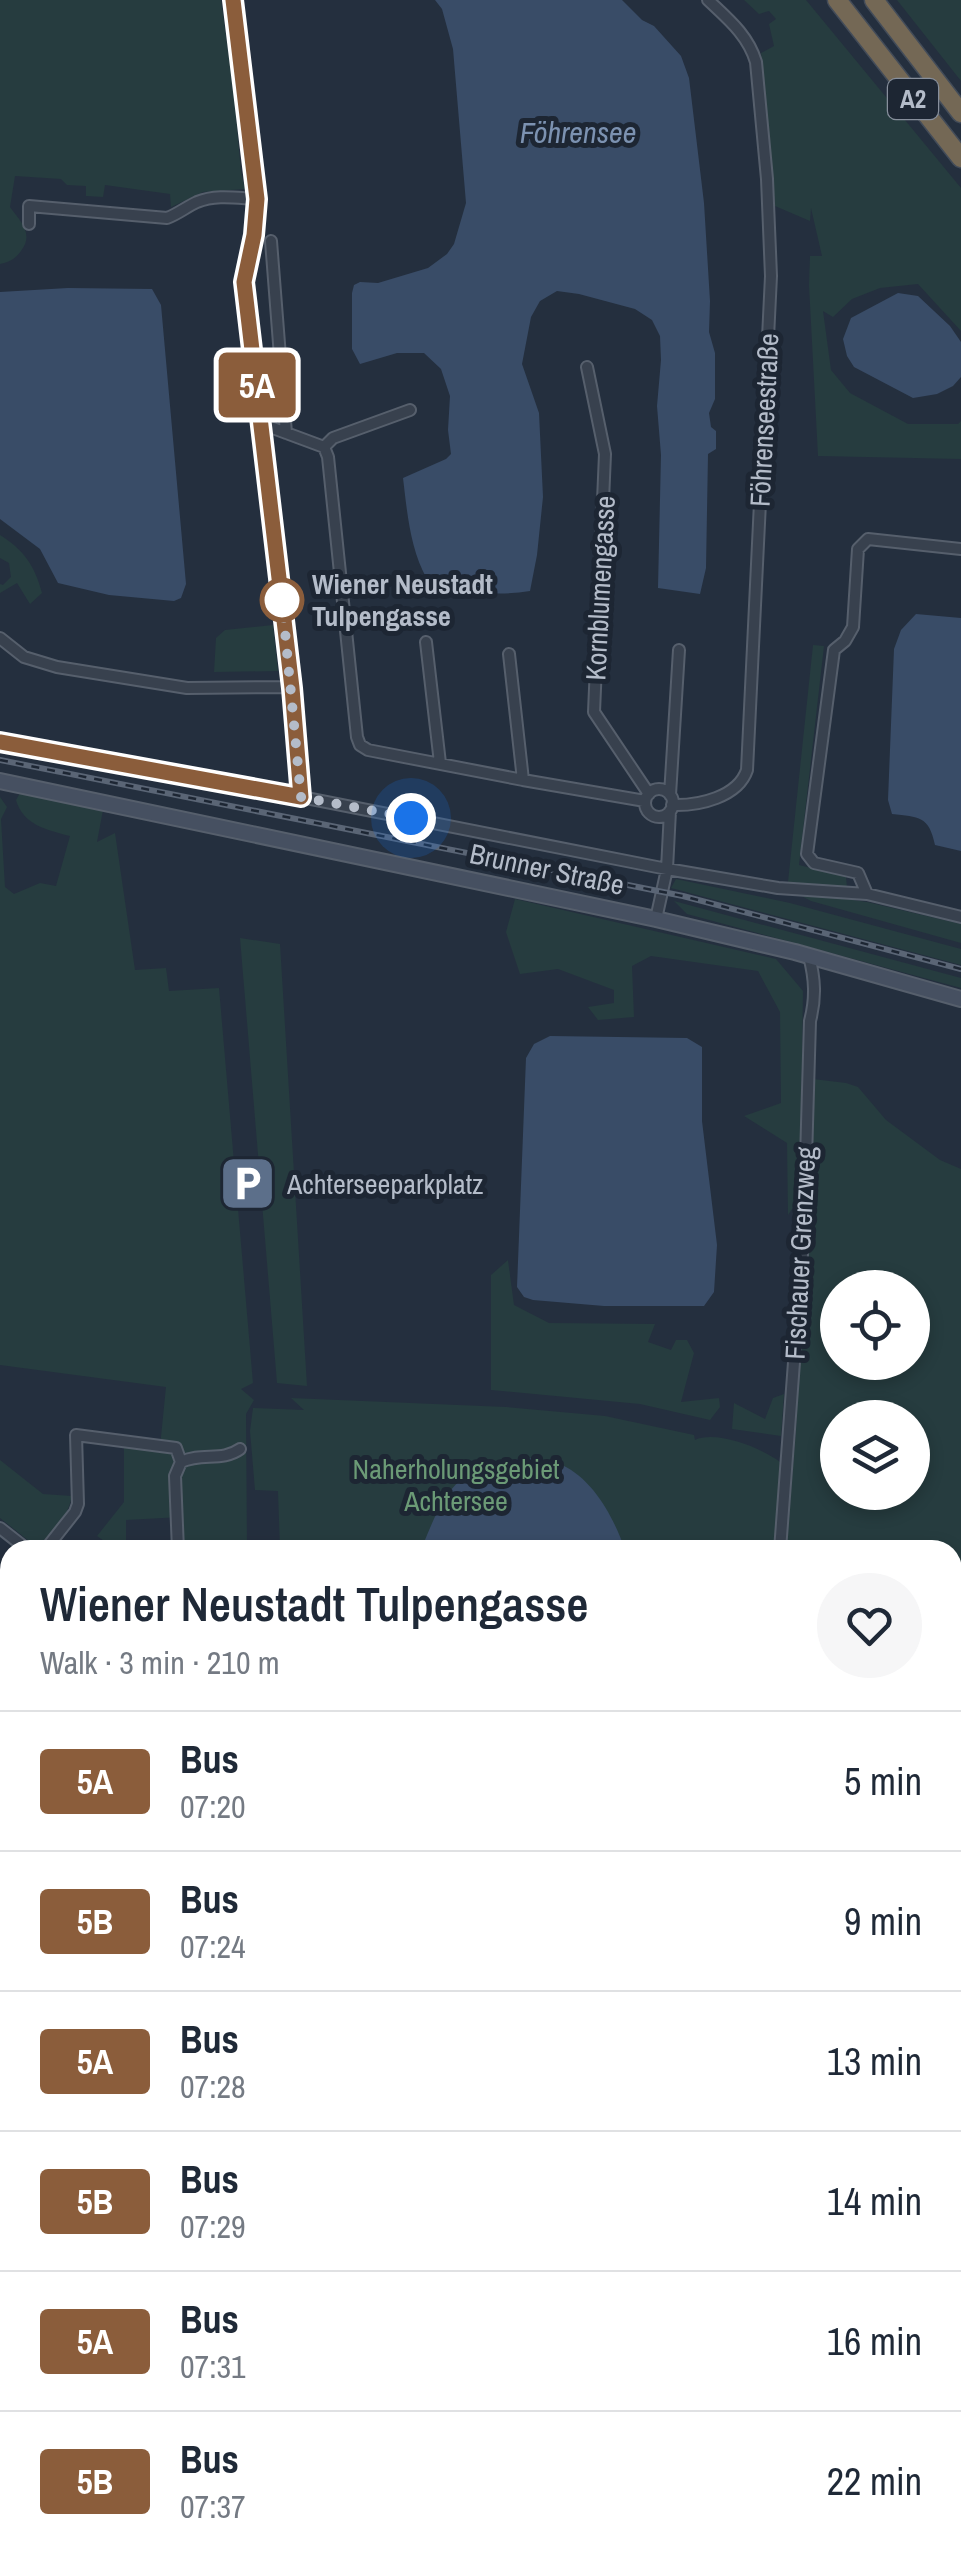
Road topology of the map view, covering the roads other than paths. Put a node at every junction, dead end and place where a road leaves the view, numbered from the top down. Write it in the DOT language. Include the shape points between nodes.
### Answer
graph roads {
  1 [pos="233,0"];
  2 [pos="708,0"];
  3 [pos="821,0"];
  4 [pos="838,0"];
  5 [pos="874,0"];
  6 [pos="867,39"];
  7 [pos="961,112"];
  8 [pos="961,158"];
  9 [pos="257,199"];
  10 [pos="29,224"];
  11 [pos="271,242"];
  12 [pos="588,366"];
  13 [pos="410,410"];
  14 [pos="262,424"];
  15 [pos="286,432"];
  16 [pos="324,447"];
  17 [pos="961,549"];
  18 [pos="0,638"];
  19 [pos="426,642"];
  20 [pos="679,650"];
  21 [pos="509,654"];
  22 [pos="292,688"];
  23 [pos="0,742"];
  24 [pos="440,763"];
  25 [pos="523,780"];
  26 [pos="0,782"];
  27 [pos="301,797"];
  28 [pos="647,797"];
  29 [pos="671,804"];
  30 [pos="652,815"];
  31 [pos="668,842"];
  32 [pos="667,869"];
  33 [pos="867,894"];
  34 [pos="961,917"];
  35 [pos="656,919"];
  36 [pos="808,956"];
  37 [pos="961,999"];
  38 [pos="240,1449"];
  39 [pos="181,1462"];
  40 [pos="53,1540"];
  41 [pos="177,1540"];
  42 [pos="781,1540"];
  1 -- 9 [label="street"];
  2 -- 29 [label="street, Föhrenseestraße" via="743,33 756,62 770,276 767,380 747,770 728,793"];
  3 -- 6 [label="highway"];
  4 -- 6 [label="highway, A2"];
  5 -- 7 [label="highway, A2"];
  6 -- 8 [label="highway, A2"];
  9 -- 10 [label="street" via="208,199 167,218 28,206"];
  9 -- 14 [label="street" via="244,282"];
  11 -- 15 [label="street"];
  12 -- 28 [label="street, Kornblumengasse" via="605,454 594,712"];
  13 -- 16 [label="street"];
  14 -- 15 [label="street"];
  14 -- 22 [label="street"];
  15 -- 16 [label="street"];
  16 -- 24 [label="street" via="357,737 368,750"];
  17 -- 33 [label="street" via="868,538 858,550 853,627 834,650 806,854 814,863 858,873"];
  18 -- 22 [label="street" via="24,656 57,667 186,688"];
  19 -- 24 [label="street"];
  20 -- 29 [label="street"];
  21 -- 25 [label="street"];
  22 -- 27 [label="street"];
  23 -- 27 [label="street"];
  24 -- 25 [label="street"];
  25 -- 28 [label="street"];
  26 -- 35 [label="main road, Brunner Straße"];
  27 -- 32 [label="street"];
  28 -- 29 [label="street" via="662,790"];
  28 -- 30 [label="street"];
  29 -- 30 [label="street" via="660,817"];
  29 -- 31 [label="street"];
  30 -- 31 [label="street"];
  31 -- 32 [label="street"];
  32 -- 33 [label="street" via="778,888"];
  32 -- 35 [label="street"];
  33 -- 34 [label="street"];
  35 -- 36 [label="main road, Brunner Straße"];
  36 -- 37 [label="main road, Brunner Straße"];
  36 -- 42 [label="street, Fischauer Grenzweg" via="815,1001"];
  38 -- 39 [label="street"];
  39 -- 40 [label="street" via="176,1448 76,1435 78,1504"];
  39 -- 41 [label="street" via="174,1476"];
}
